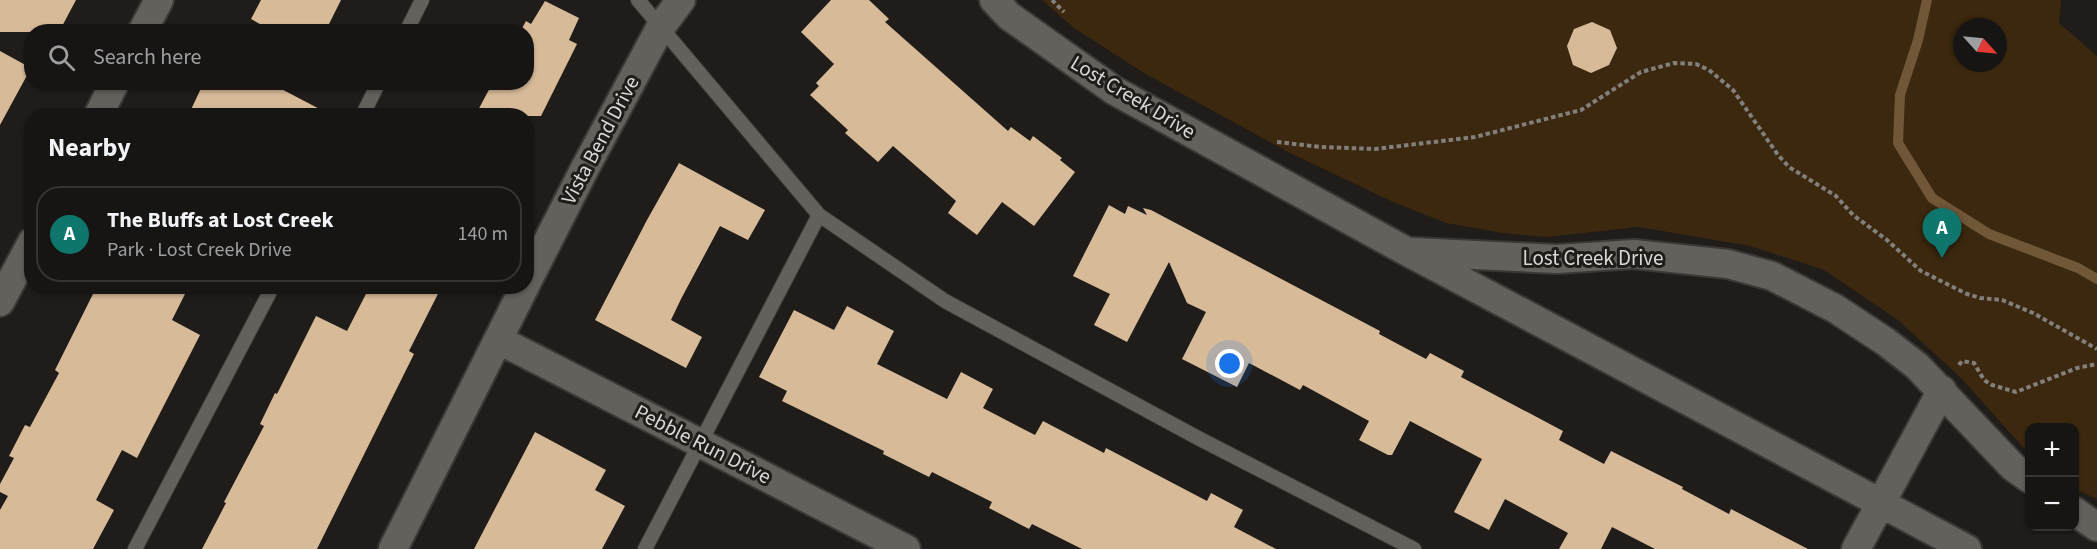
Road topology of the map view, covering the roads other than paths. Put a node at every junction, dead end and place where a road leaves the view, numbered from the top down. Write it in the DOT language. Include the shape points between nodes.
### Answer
graph roads {
  1 [pos="159,0"];
  2 [pos="423,0"];
  3 [pos="638,0"];
  4 [pos="681,0"];
  5 [pos="994,0"];
  6 [pos="146,24"];
  7 [pos="410,24"];
  8 [pos="660,28"];
  9 [pos="112,90"];
  10 [pos="375,90"];
  11 [pos="102,108"];
  12 [pos="366,108"];
  13 [pos="819,215"];
  14 [pos="1406,251"];
  15 [pos="24,257"];
  16 [pos="534,269"];
  17 [pos="269,294"];
  18 [pos="522,294"];
  19 [pos="0,302"];
  20 [pos="499,340"];
  21 [pos="1942,390"];
  22 [pos="700,443"];
  23 [pos="2027,477"];
  24 [pos="1880,502"];
  25 [pos="2079,514"];
  26 [pos="2097,527"];
  27 [pos="135,549"];
  28 [pos="393,549"];
  29 [pos="645,549"];
  30 [pos="906,549"];
  31 [pos="1414,549"];
  32 [pos="1856,549"];
  33 [pos="1967,549"];
  1 -- 6 [label="street"];
  2 -- 7 [label="lane"];
  3 -- 8 [label="lane"];
  4 -- 8 [label="street, Vista Bend Drive"];
  5 -- 14 [label="street, Lost Creek Drive" via="1009,16 1115,91"];
  8 -- 13 [label="lane"];
  8 -- 16 [label="street, Vista Bend Drive"];
  9 -- 11 [label="street"];
  10 -- 12 [label="lane"];
  13 -- 22 [label="lane"];
  13 -- 31 [label="lane" via="945,301"];
  14 -- 21 [label="street, Lost Creek Drive" via="1557,259 1634,254 1728,264 1772,276 1836,309 1886,342"];
  14 -- 24 [label="street, Lost Creek Drive"];
  15 -- 19 [label="street"];
  17 -- 27 [label="lane"];
  18 -- 20 [label="street, Vista Bend Drive"];
  20 -- 22 [label="street, Pebble Run Drive"];
  20 -- 28 [label="street, Vista Bend Drive"];
  21 -- 23 [label="street, Lost Creek Drive" via="2013,467"];
  21 -- 24 [label="street"];
  22 -- 29 [label="lane"];
  22 -- 30 [label="street, Pebble Run Drive"];
  24 -- 32 [label="street"];
  24 -- 33 [label="street, Lost Creek Drive"];
  25 -- 26 [label="street"];
}
